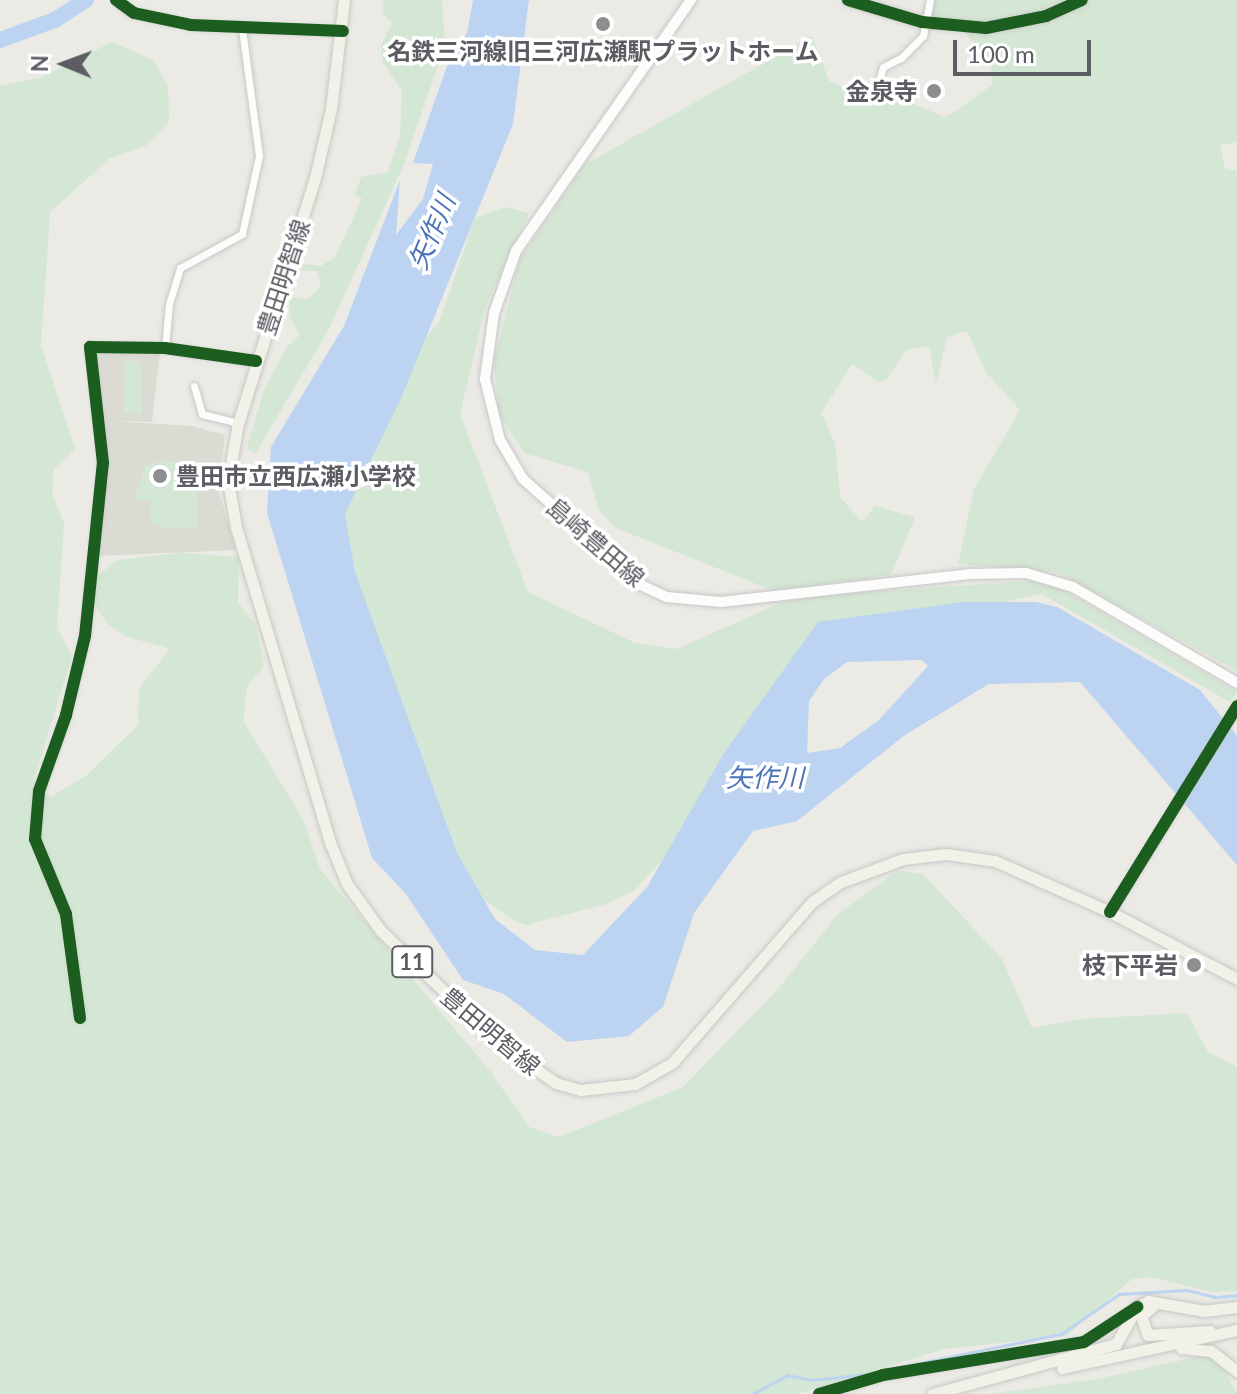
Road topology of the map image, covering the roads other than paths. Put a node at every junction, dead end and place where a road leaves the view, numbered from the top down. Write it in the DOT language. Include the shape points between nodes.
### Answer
graph roads {
  1 [pos="116,0"];
  2 [pos="344,0"];
  3 [pos="691,0"];
  4 [pos="848,0"];
  5 [pos="930,0"];
  6 [pos="1082,0"];
  7 [pos="924,22"];
  8 [pos="242,28"];
  9 [pos="343,31"];
  10 [pos="877,87"];
  11 [pos="165,348"];
  12 [pos="256,361"];
  13 [pos="194,386"];
  14 [pos="238,423"];
  15 [pos="1237,683"];
  16 [pos="1237,706"];
  17 [pos="1110,912"];
  18 [pos="1237,979"];
  19 [pos="80,1018"];
  20 [pos="1167,1304"];
  21 [pos="1137,1307"];
  22 [pos="1237,1307"];
  23 [pos="1237,1327"];
  24 [pos="1167,1348"];
  25 [pos="1237,1371"];
  26 [pos="819,1394"];
  27 [pos="932,1394"];
  28 [pos="938,1394"];
  1 -- 8 [label="street" via="141,15"];
  2 -- 9 [label="main road, 豊田明智線 / 11"];
  3 -- 15 [label="main road, 島崎豊田線" via="516,251 502,288 486,344 485,379 500,440 523,479 634,579 667,597 721,602 969,574 1026,573 1073,587"];
  4 -- 7 [label="main road"];
  5 -- 7 [label="street"];
  6 -- 7 [label="main road" via="1046,16 986,28"];
  7 -- 10 [label="street" via="923,36 883,67"];
  8 -- 9 [label="street"];
  8 -- 11 [label="street" via="256,103 259,156 242,234 180,268 169,304"];
  9 -- 12 [label="main road, 豊田明智線 / 11" via="315,178"];
  11 -- 12 [label="street"];
  11 -- 19 [label="street" via="90,347 103,463 85,636 66,715 39,791 35,839 66,914"];
  12 -- 14 [label="main road, 豊田明智線 / 11"];
  13 -- 14 [label="street" via="202,414"];
  14 -- 17 [label="main road, 豊田明智線 / 11" via="228,481 236,527 347,884 381,931 447,996 498,1043 556,1083 608,1091 635,1084 672,1063 812,902 873,868 930,855 981,857"];
  16 -- 17 [label="street"];
  17 -- 18 [label="main road, 豊田明智線 / 11"];
  20 -- 21 [label="main road" via="1148,1301"];
  20 -- 22 [label="main road" via="1204,1311"];
  20 -- 23 [label="main road" via="1144,1311 1140,1320 1148,1335"];
  21 -- 26 [label="street" via="1084,1342 883,1375"];
  21 -- 27 [label="main road" via="1116,1344"];
  23 -- 24 [label="main road"];
  24 -- 25 [label="main road" via="1211,1351"];
  24 -- 28 [label="main road"];
}
